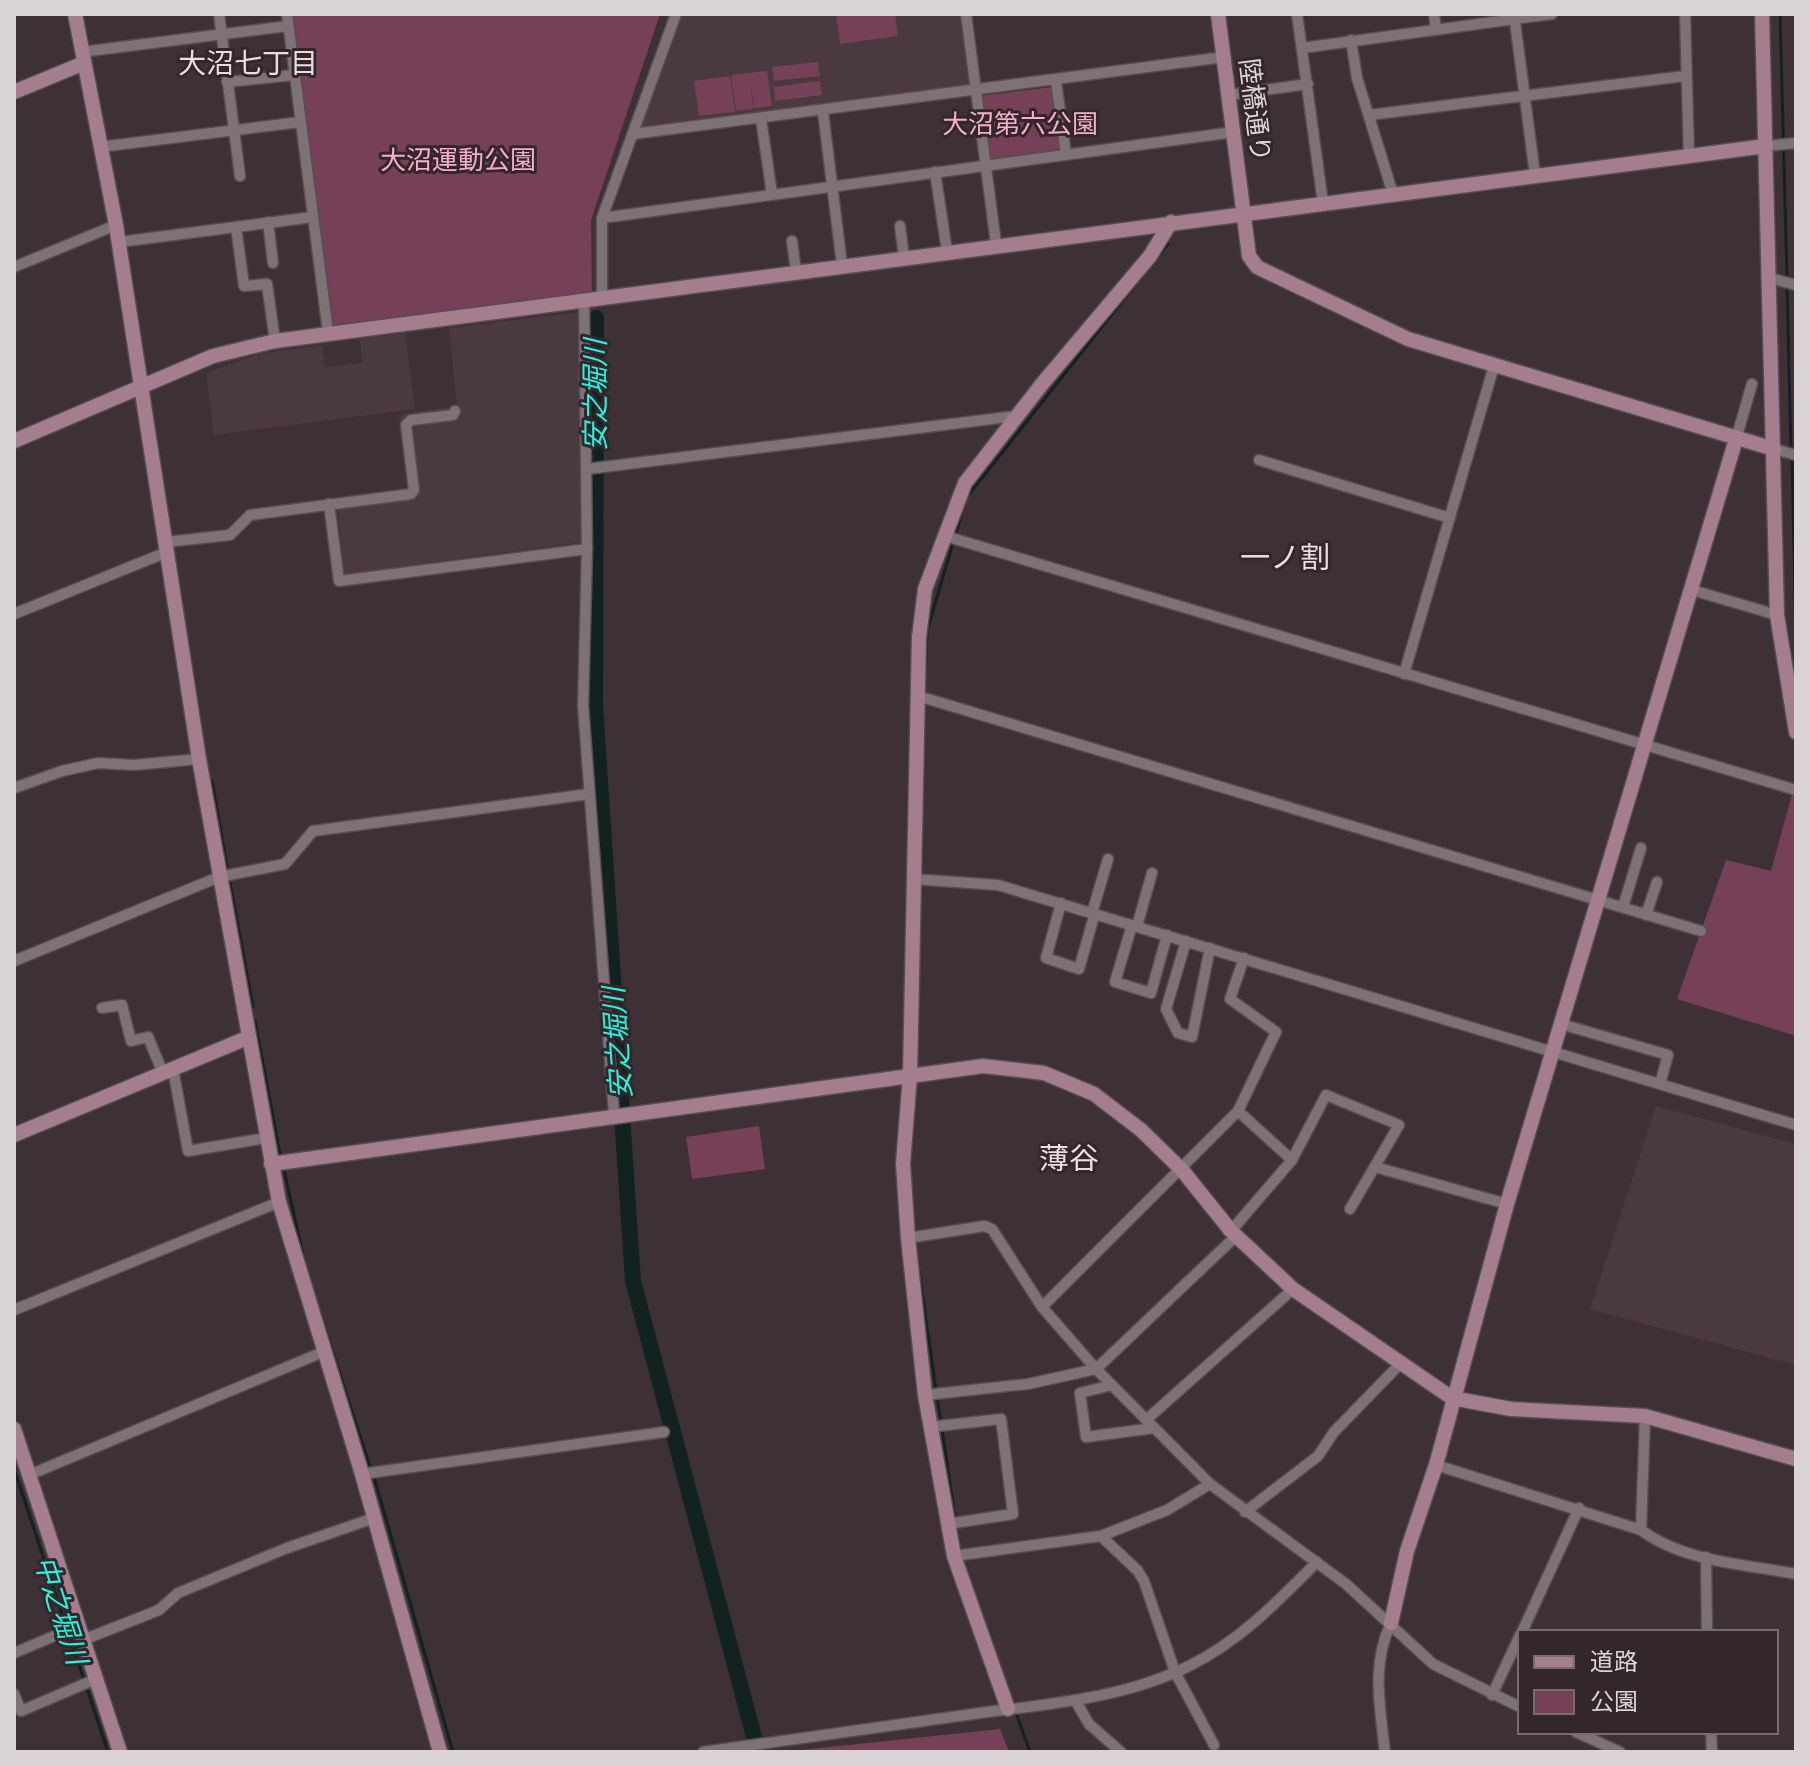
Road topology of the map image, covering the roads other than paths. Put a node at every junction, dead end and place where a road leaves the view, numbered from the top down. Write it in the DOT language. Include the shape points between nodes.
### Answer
graph roads {
  1 [pos="75,14"];
  2 [pos="219,14"];
  3 [pos="287,14"];
  4 [pos="676,14"];
  5 [pos="966,14"];
  6 [pos="1218,14"];
  7 [pos="1297,14"];
  8 [pos="1434,14"];
  9 [pos="1552,14"];
  10 [pos="1685,14"];
  11 [pos="1762,14"];
  12 [pos="1514,16"];
  13 [pos="288,26"];
  14 [pos="1436,29"];
  15 [pos="221,33"];
  16 [pos="1351,40"];
  17 [pos="1302,48"];
  18 [pos="1224,57"];
  19 [pos="83,58"];
  20 [pos="293,75"];
  21 [pos="1685,76"];
  22 [pos="1056,81"];
  23 [pos="227,82"];
  24 [pos="1308,84"];
  25 [pos="14,92"];
  26 [pos="976,92"];
  27 [pos="1229,95"];
  28 [pos="1525,97"];
  29 [pos="823,112"];
  30 [pos="1369,115"];
  31 [pos="761,119"];
  32 [pos="300,122"];
  33 [pos="233,130"];
  34 [pos="1234,132"];
  35 [pos="633,134"];
  36 [pos="1793,144"];
  37 [pos="1771,146"];
  38 [pos="100,147"];
  39 [pos="1066,155"];
  40 [pos="1689,156"];
  41 [pos="985,166"];
  42 [pos="935,172"];
  43 [pos="1535,175"];
  44 [pos="240,176"];
  45 [pos="832,187"];
  46 [pos="772,194"];
  47 [pos="1393,194"];
  48 [pos="1323,203"];
  49 [pos="1243,212"];
  50 [pos="313,217"];
  51 [pos="602,218"];
  52 [pos="268,222"];
  53 [pos="1171,222"];
  54 [pos="116,225"];
  55 [pos="900,226"];
  56 [pos="236,227"];
  57 [pos="792,241"];
  58 [pos="119,242"];
  59 [pos="996,244"];
  60 [pos="947,251"];
  61 [pos="904,257"];
  62 [pos="273,263"];
  63 [pos="842,265"];
  64 [pos="14,267"];
  65 [pos="796,271"];
  66 [pos="1777,280"];
  67 [pos="1796,285"];
  68 [pos="602,297"];
  69 [pos="584,299"];
  70 [pos="328,332"];
  71 [pos="275,341"];
  72 [pos="1494,366"];
  73 [pos="1752,384"];
  74 [pos="140,388"];
  75 [pos="455,411"];
  76 [pos="1016,416"];
  77 [pos="1736,439"];
  78 [pos="14,441"];
  79 [pos="1786,452"];
  80 [pos="1259,460"];
  81 [pos="587,469"];
  82 [pos="329,504"];
  83 [pos="1450,518"];
  84 [pos="945,536"];
  85 [pos="167,547"];
  86 [pos="587,549"];
  87 [pos="1692,590"];
  88 [pos="14,614"];
  89 [pos="1777,615"];
  90 [pos="1790,652"];
  91 [pos="1404,674"];
  92 [pos="918,696"];
  93 [pos="1796,732"];
  94 [pos="1645,744"];
  95 [pos="199,759"];
  96 [pos="14,788"];
  97 [pos="1796,790"];
  98 [pos="589,794"];
  99 [pos="1641,848"];
  100 [pos="1108,859"];
  101 [pos="1152,873"];
  102 [pos="219,877"];
  103 [pos="912,879"];
  104 [pos="1657,882"];
  105 [pos="1599,900"];
  106 [pos="1061,903"];
  107 [pos="1623,907"];
  108 [pos="1093,913"];
  109 [pos="1646,915"];
  110 [pos="1134,925"];
  111 [pos="1701,931"];
  112 [pos="1167,935"];
  113 [pos="1186,941"];
  114 [pos="1210,948"];
  115 [pos="1244,958"];
  116 [pos="14,961"];
  117 [pos="102,1008"];
  118 [pos="1561,1024"];
  119 [pos="247,1038"];
  120 [pos="1553,1052"];
  121 [pos="168,1071"];
  122 [pos="910,1075"];
  123 [pos="1660,1084"];
  124 [pos="1238,1111"];
  125 [pos="614,1114"];
  126 [pos="1796,1125"];
  127 [pos="14,1135"];
  128 [pos="266,1138"];
  129 [pos="1292,1160"];
  130 [pos="271,1164"];
  131 [pos="1375,1167"];
  132 [pos="1182,1170"];
  133 [pos="279,1202"];
  134 [pos="1507,1204"];
  135 [pos="1350,1209"];
  136 [pos="1233,1233"];
  137 [pos="908,1238"];
  138 [pos="1293,1289"];
  139 [pos="1042,1307"];
  140 [pos="14,1310"];
  141 [pos="323,1352"];
  142 [pos="1401,1363"];
  143 [pos="1096,1369"];
  144 [pos="1112,1385"];
  145 [pos="925,1395"];
  146 [pos="1452,1398"];
  147 [pos="1645,1416"];
  148 [pos="1150,1424"];
  149 [pos="930,1427"];
  150 [pos="14,1429"];
  151 [pos="664,1432"];
  152 [pos="1796,1459"];
  153 [pos="1436,1465"];
  154 [pos="364,1473"];
  155 [pos="29,1475"];
  156 [pos="1210,1484"];
  157 [pos="1579,1508"];
  158 [pos="1245,1512"];
  159 [pos="374,1518"];
  160 [pos="948,1524"];
  161 [pos="1641,1530"];
  162 [pos="1101,1536"];
  163 [pos="954,1556"];
  164 [pos="1706,1557"];
  165 [pos="1317,1562"];
  166 [pos="1796,1574"];
  167 [pos="1391,1623"];
  168 [pos="1523,1630"];
  169 [pos="1707,1630"];
  170 [pos="81,1633"];
  171 [pos="1518,1640"];
  172 [pos="14,1653"];
  173 [pos="1175,1672"];
  174 [pos="96,1679"];
  175 [pos="14,1694"];
  176 [pos="1492,1695"];
  177 [pos="1075,1700"];
  178 [pos="1518,1706"];
  179 [pos="1012,1708"];
  180 [pos="1579,1734"];
  181 [pos="1214,1745"];
  182 [pos="1601,1748"];
  183 [pos="120,1752"];
  184 [pos="440,1752"];
  185 [pos="703,1752"];
  186 [pos="1121,1752"];
  187 [pos="1385,1752"];
  188 [pos="1620,1752"];
  1 -- 19 [label="street"];
  2 -- 15 [label="street"];
  3 -- 13 [label="street"];
  4 -- 35 [label="street"];
  5 -- 26 [label="street"];
  6 -- 18 [label="street, 陸橋通り"];
  7 -- 17 [label="street"];
  8 -- 14 [label="street"];
  9 -- 12 [label="street"];
  10 -- 21 [label="street"];
  11 -- 37 [label="street"];
  12 -- 14 [label="street"];
  12 -- 28 [label="street"];
  13 -- 15 [label="street"];
  13 -- 20 [label="street"];
  14 -- 16 [label="street"];
  15 -- 19 [label="street"];
  15 -- 23 [label="street"];
  16 -- 17 [label="street"];
  16 -- 30 [label="street"];
  17 -- 24 [label="street"];
  18 -- 22 [label="street"];
  18 -- 27 [label="street, 陸橋通り"];
  19 -- 25 [label="street"];
  19 -- 38 [label="street"];
  20 -- 23 [label="street"];
  20 -- 32 [label="street"];
  21 -- 28 [label="street"];
  21 -- 40 [label="street"];
  22 -- 26 [label="street"];
  22 -- 39 [label="street"];
  23 -- 33 [label="street"];
  24 -- 27 [label="street"];
  24 -- 48 [label="street"];
  26 -- 29 [label="street"];
  26 -- 41 [label="street"];
  27 -- 34 [label="street, 陸橋通り"];
  28 -- 30 [label="street"];
  28 -- 43 [label="street"];
  29 -- 31 [label="street"];
  29 -- 45 [label="street"];
  30 -- 47 [label="street"];
  31 -- 35 [label="street"];
  31 -- 46 [label="street"];
  32 -- 33 [label="street"];
  32 -- 50 [label="street"];
  33 -- 38 [label="street"];
  33 -- 44 [label="street"];
  34 -- 39 [label="street"];
  34 -- 49 [label="street, 陸橋通り"];
  35 -- 51 [label="street"];
  36 -- 37 [label="street"];
  37 -- 40 [label="street"];
  37 -- 66 [label="street"];
  38 -- 54 [label="street"];
  39 -- 41 [label="street"];
  40 -- 43 [label="street"];
  41 -- 42 [label="street"];
  41 -- 59 [label="street"];
  42 -- 45 [label="street"];
  42 -- 60 [label="street"];
  43 -- 47 [label="street"];
  45 -- 46 [label="street"];
  45 -- 63 [label="street"];
  46 -- 51 [label="street"];
  47 -- 48 [label="street"];
  48 -- 49 [label="street"];
  49 -- 53 [label="street"];
  49 -- 72 [label="street, 陸橋通り" via="1249,256 1257,267 1408,339"];
  50 -- 52 [label="street"];
  50 -- 70 [label="street"];
  51 -- 68 [label="street"];
  52 -- 56 [label="street"];
  52 -- 62 [label="street"];
  53 -- 59 [label="street"];
  53 -- 76 [label="street" via="1150,256"];
  54 -- 58 [label="street"];
  54 -- 64 [label="street"];
  55 -- 61 [label="street"];
  56 -- 58 [label="street"];
  56 -- 71 [label="street" via="244,286 267,284"];
  57 -- 65 [label="street"];
  58 -- 74 [label="street"];
  59 -- 60 [label="street"];
  60 -- 61 [label="street"];
  61 -- 63 [label="street"];
  63 -- 65 [label="street"];
  65 -- 68 [label="street"];
  66 -- 67 [label="street"];
  66 -- 79 [label="street"];
  68 -- 69 [label="street"];
  69 -- 70 [label="street"];
  69 -- 81 [label="street"];
  70 -- 71 [label="street"];
  71 -- 74 [label="street" via="213,356"];
  72 -- 77 [label="street"];
  72 -- 83 [label="street"];
  73 -- 77 [label="street"];
  74 -- 78 [label="street"];
  74 -- 85 [label="street"];
  75 -- 82 [label="street" via="407,422 411,494"];
  76 -- 81 [label="street"];
  76 -- 84 [label="street" via="965,483"];
  77 -- 79 [label="street"];
  77 -- 87 [label="street"];
  79 -- 89 [label="street"];
  80 -- 83 [label="street"];
  81 -- 86 [label="street"];
  82 -- 85 [label="street" via="250,515 230,535"];
  82 -- 86 [label="street" via="339,581"];
  83 -- 91 [label="street"];
  84 -- 91 [label="street"];
  84 -- 92 [label="street" via="925,589"];
  85 -- 88 [label="street"];
  85 -- 95 [label="street"];
  86 -- 98 [label="street" via="583,706"];
  87 -- 89 [label="street"];
  87 -- 94 [label="street"];
  89 -- 90 [label="street"];
  90 -- 93 [label="street"];
  91 -- 94 [label="street"];
  92 -- 103 [label="street"];
  92 -- 105 [label="street"];
  94 -- 97 [label="street"];
  94 -- 105 [label="street"];
  95 -- 96 [label="street" via="98,763"];
  95 -- 102 [label="street"];
  98 -- 102 [label="street" via="313,831 285,864"];
  98 -- 125 [label="street"];
  99 -- 107 [label="street"];
  100 -- 108 [label="street"];
  101 -- 110 [label="street"];
  102 -- 116 [label="street"];
  102 -- 119 [label="street"];
  103 -- 106 [label="street" via="998,885"];
  103 -- 122 [label="street"];
  104 -- 109 [label="street"];
  105 -- 107 [label="street"];
  105 -- 118 [label="street"];
  106 -- 108 [label="street"];
  106 -- 108 [label="street" via="1046,958 1079,969"];
  107 -- 109 [label="street"];
  108 -- 110 [label="street"];
  109 -- 111 [label="street"];
  110 -- 112 [label="street"];
  110 -- 112 [label="street" via="1115,982 1151,993"];
  112 -- 113 [label="street"];
  113 -- 114 [label="street"];
  113 -- 114 [label="street" via="1166,1009 1178,1033 1192,1037"];
  114 -- 115 [label="street"];
  115 -- 120 [label="street"];
  115 -- 124 [label="street" via="1230,999 1276,1032"];
  117 -- 121 [label="street" via="122,1005 131,1041 148,1037"];
  118 -- 120 [label="street"];
  118 -- 123 [label="street" via="1668,1055"];
  119 -- 121 [label="street"];
  119 -- 128 [label="street"];
  120 -- 123 [label="street"];
  120 -- 134 [label="street"];
  121 -- 127 [label="street"];
  121 -- 128 [label="street" via="188,1151"];
  122 -- 125 [label="street"];
  122 -- 132 [label="street" via="983,1066 1068,1081 1110,1106"];
  122 -- 137 [label="street" via="903,1164"];
  123 -- 126 [label="street"];
  124 -- 129 [label="street"];
  124 -- 132 [label="street"];
  125 -- 130 [label="street"];
  128 -- 130 [label="street"];
  129 -- 131 [label="street" via="1326,1095 1399,1125"];
  129 -- 136 [label="street"];
  130 -- 133 [label="street"];
  131 -- 134 [label="street"];
  131 -- 135 [label="street"];
  132 -- 136 [label="street"];
  132 -- 139 [label="street"];
  133 -- 140 [label="street"];
  133 -- 141 [label="street"];
  134 -- 146 [label="street"];
  136 -- 138 [label="street"];
  136 -- 143 [label="street"];
  137 -- 139 [label="street" via="992,1229"];
  137 -- 145 [label="street"];
  138 -- 142 [label="street"];
  138 -- 148 [label="street"];
  139 -- 143 [label="street"];
  141 -- 154 [label="street"];
  141 -- 155 [label="street"];
  142 -- 146 [label="street"];
  142 -- 158 [label="street" via="1334,1432 1318,1456"];
  143 -- 144 [label="street"];
  143 -- 145 [label="street" via="1028,1384"];
  144 -- 148 [label="street"];
  144 -- 148 [label="street" via="1080,1393 1086,1437"];
  145 -- 149 [label="street"];
  146 -- 147 [label="street" via="1511,1409"];
  146 -- 153 [label="street"];
  147 -- 152 [label="street"];
  147 -- 161 [label="street"];
  148 -- 156 [label="street"];
  149 -- 160 [label="street"];
  149 -- 160 [label="street" via="1001,1419 1013,1514"];
  150 -- 155 [label="street"];
  151 -- 154 [label="street"];
  153 -- 157 [label="street"];
  153 -- 167 [label="street" via="1407,1551"];
  154 -- 159 [label="street"];
  155 -- 170 [label="street"];
  156 -- 158 [label="street"];
  156 -- 162 [label="street" via="1167,1510"];
  157 -- 161 [label="street"];
  157 -- 168 [label="street"];
  158 -- 165 [label="street"];
  159 -- 170 [label="street" via="178,1593 159,1610"];
  159 -- 184 [label="street"];
  160 -- 163 [label="street"];
  161 -- 164 [label="street" via="1660,1544"];
  162 -- 163 [label="street"];
  162 -- 173 [label="street" via="1144,1581"];
  163 -- 179 [label="street"];
  164 -- 166 [label="street"];
  164 -- 169 [label="street"];
  165 -- 167 [label="street"];
  165 -- 173 [label="street" via="1258,1621"];
  167 -- 176 [label="street" via="1433,1664"];
  167 -- 187 [label="street" via="1377,1671"];
  170 -- 172 [label="street"];
  170 -- 174 [label="street"];
  171 -- 176 [label="street"];
  173 -- 177 [label="street"];
  173 -- 181 [label="street"];
  174 -- 175 [label="street" via="21,1711"];
  174 -- 183 [label="street"];
  176 -- 178 [label="street"];
  177 -- 179 [label="street"];
  177 -- 186 [label="street" via="1089,1724"];
  179 -- 185 [label="street"];
  180 -- 182 [label="street"];
  182 -- 188 [label="street"];
}
